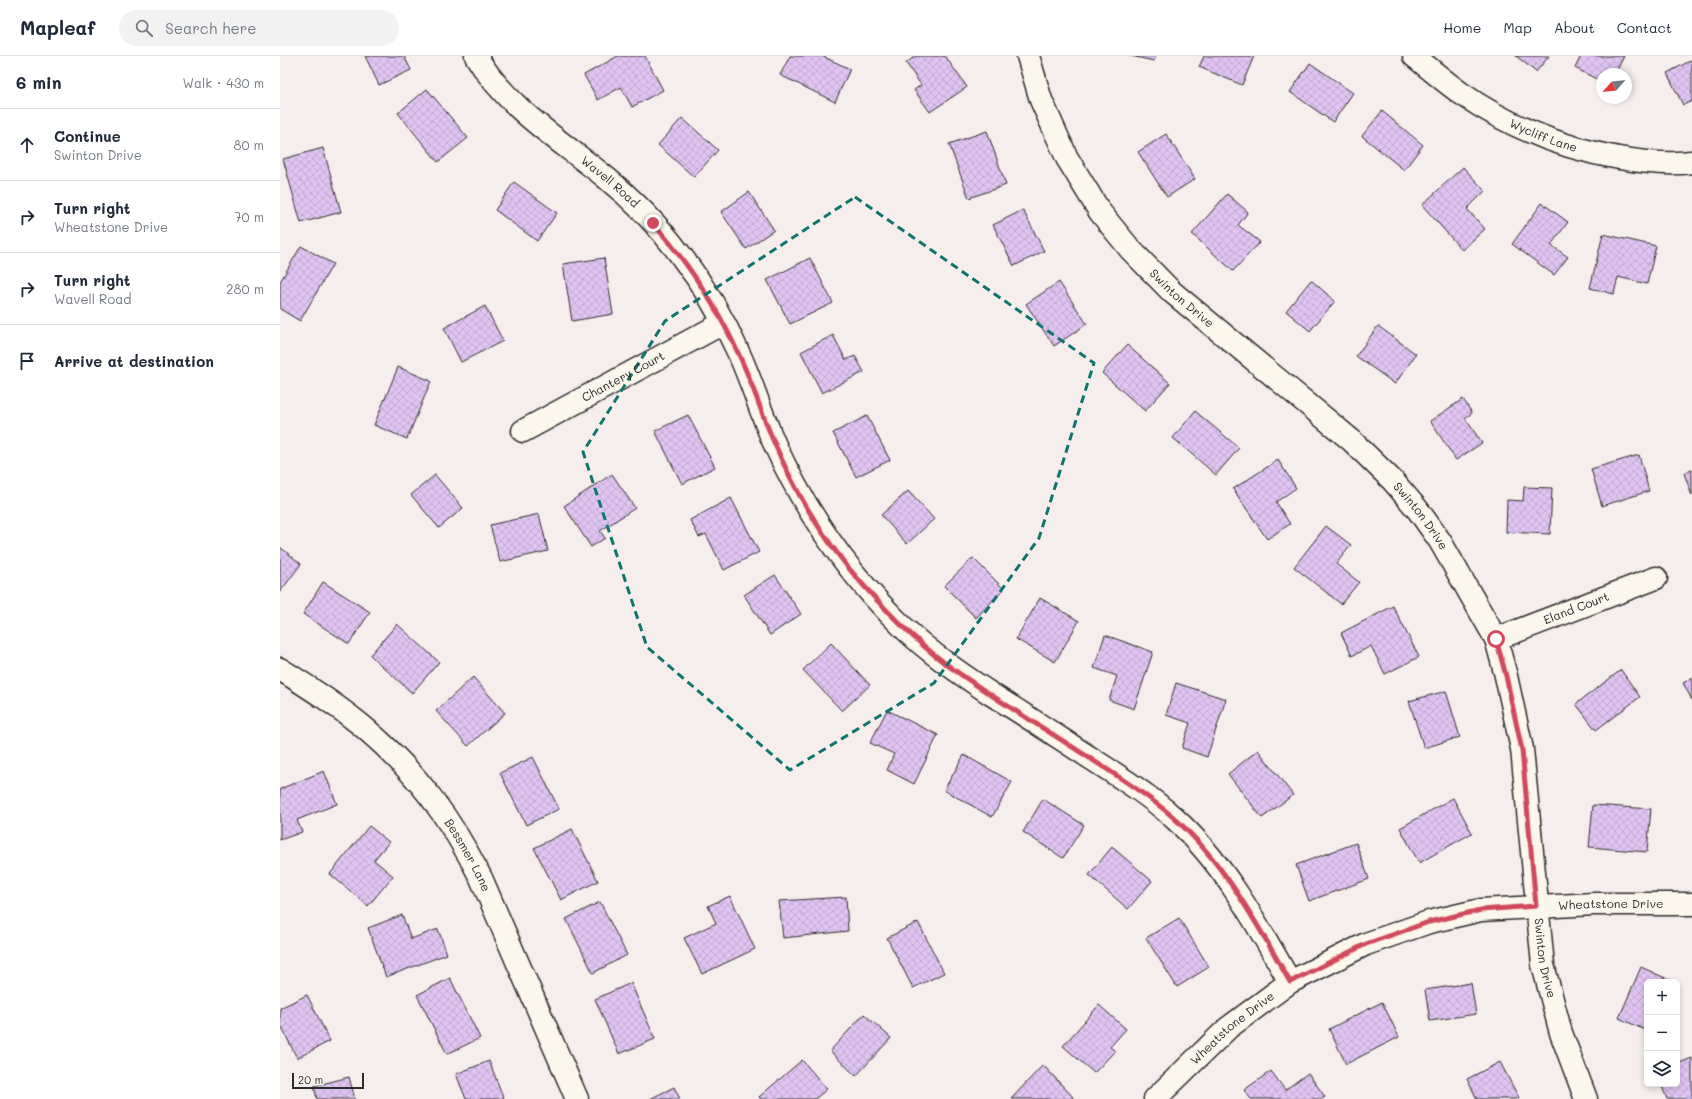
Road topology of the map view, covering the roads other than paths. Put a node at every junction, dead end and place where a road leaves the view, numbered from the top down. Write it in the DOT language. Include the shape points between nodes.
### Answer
graph roads {
  1 [pos="476,56"];
  2 [pos="1028,56"];
  3 [pos="1414,56"];
  4 [pos="1692,162"];
  5 [pos="723,323"];
  6 [pos="523,430"];
  7 [pos="1656,578"];
  8 [pos="1496,639"];
  9 [pos="280,669"];
  10 [pos="1692,904"];
  11 [pos="1536,906"];
  12 [pos="1290,982"];
  13 [pos="577,1099"];
  14 [pos="1155,1099"];
  15 [pos="1586,1099"];
  1 -- 5 [label="street, Wavell Road" via="501,91 522,112 607,179 653,223 696,276"];
  2 -- 8 [label="street, Swinton Drive" via="1041,100 1067,158 1100,212 1125,243 1172,292 1351,440 1393,481 1440,541"];
  3 -- 4 [label="street, Wycliff Lane" via="1462,94 1505,120 1547,140 1592,153 1639,161"];
  5 -- 6 [label="street, Chantery Court"];
  5 -- 12 [label="street, Wavell Road" via="740,356 773,441 796,488 825,537 862,585 907,631 952,669 1125,780 1175,818 1220,869 1259,927"];
  7 -- 8 [label="street, Eland Court"];
  8 -- 11 [label="street, Swinton Drive" via="1522,750"];
  9 -- 13 [label="street, Bessmer Lane" via="331,702 367,730 411,771 443,811 466,847 481,878"];
  10 -- 11 [label="street, Wheatstone Drive"];
  11 -- 12 [label="street, Wheatstone Drive" via="1481,910 1429,922 1366,944"];
  11 -- 15 [label="street, Swinton Drive" via="1543,965 1550,996"];
  12 -- 14 [label="street, Wheatstone Drive" via="1228,1028"];
}
